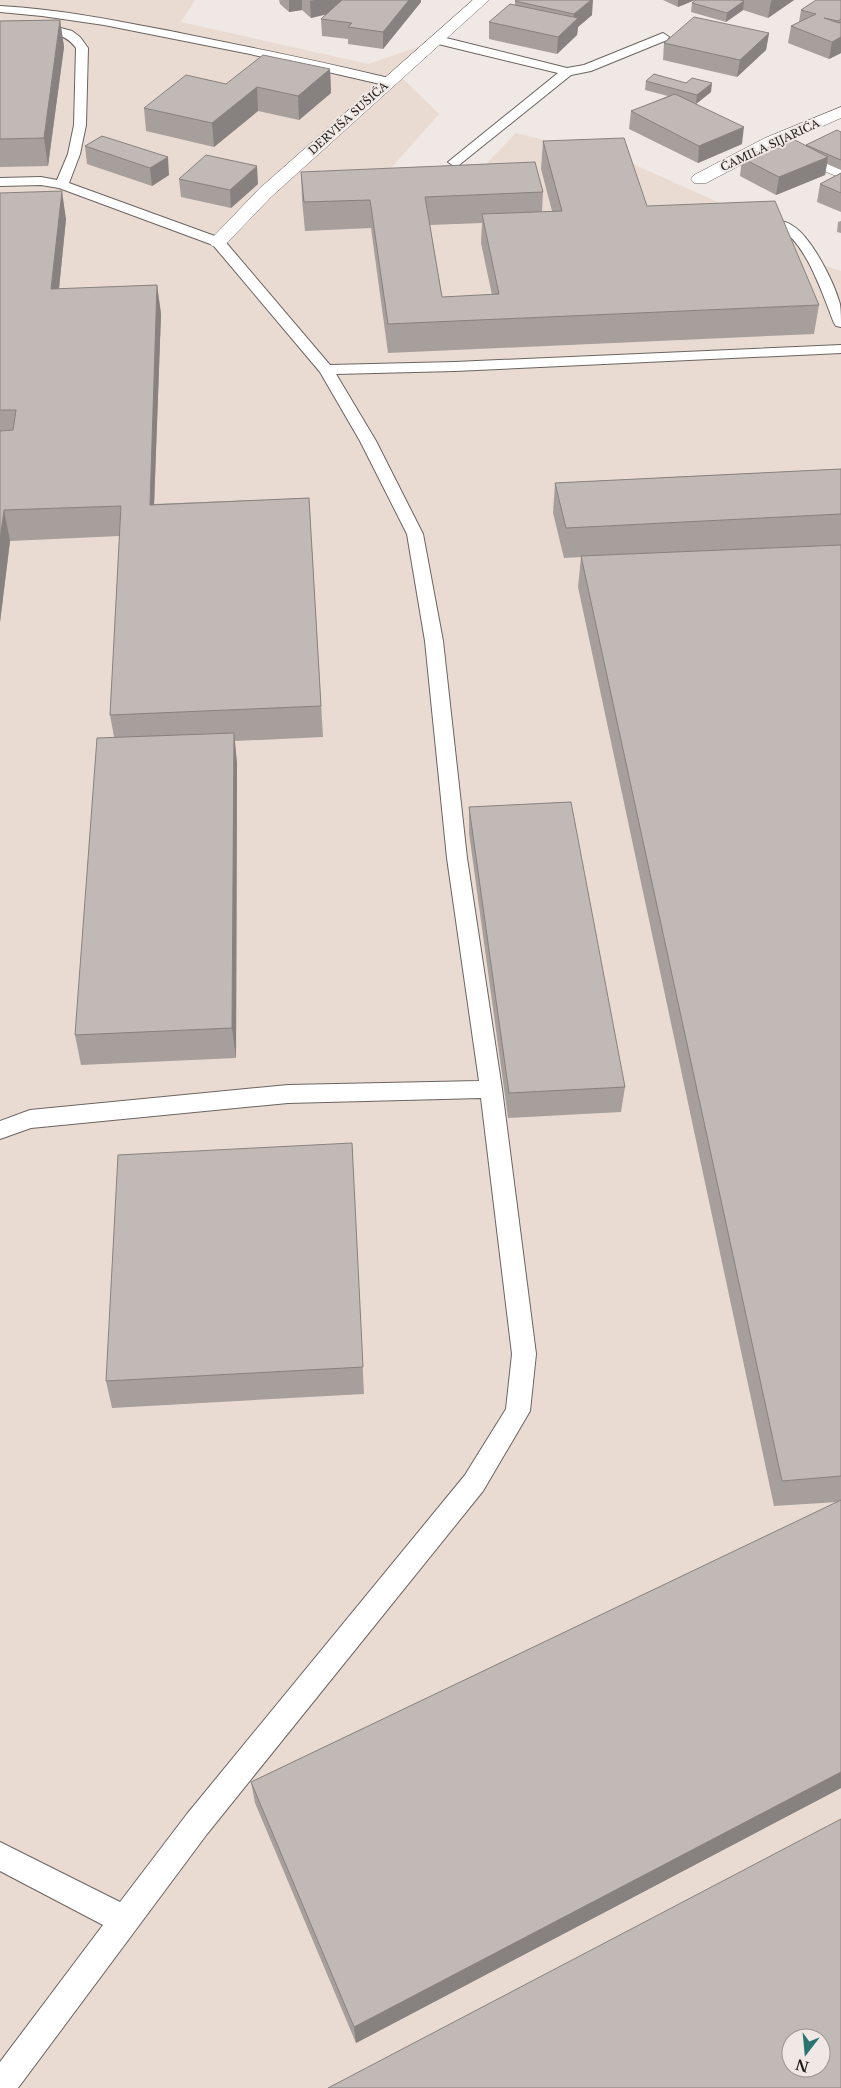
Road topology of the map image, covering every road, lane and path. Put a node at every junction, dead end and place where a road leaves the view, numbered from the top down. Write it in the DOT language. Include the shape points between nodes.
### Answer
graph roads {
  1 [pos="482,0"];
  2 [pos="0,9"];
  3 [pos="0,30"];
  4 [pos="663,38"];
  5 [pos="438,40"];
  6 [pos="567,72"];
  7 [pos="389,82"];
  8 [pos="841,112"];
  9 [pos="771,142"];
  10 [pos="454,162"];
  11 [pos="841,173"];
  12 [pos="700,179"];
  13 [pos="0,182"];
  14 [pos="62,184"];
  15 [pos="745,222"];
  16 [pos="218,242"];
  17 [pos="841,323"];
  18 [pos="841,349"];
  19 [pos="326,370"];
  20 [pos="491,1089"];
  21 [pos="0,1130"];
  22 [pos="0,1856"];
  23 [pos="125,1920"];
  24 [pos="0,2087"];
  1 -- 5 [label="street, DERVIŠA SUŠIĆA"];
  2 -- 7 [label="lane" via="44,12 113,24 289,58"];
  3 -- 14 [label="lane" via="64,32 78,39 82,48 80,125 74,154"];
  4 -- 6 [label="lane" via="587,68"];
  5 -- 6 [label="lane"];
  5 -- 7 [label="street, DERVIŠA SUŠIĆA"];
  6 -- 10 [label="lane"];
  7 -- 16 [label="street, DERVIŠA SUŠIĆA" via="265,193"];
  8 -- 9 [label="street, ĆAMILA SIJARIĆA"];
  9 -- 11 [label="street"];
  9 -- 12 [label="street, ĆAMILA SIJARIĆA"];
  13 -- 14 [label="lane"];
  14 -- 16 [label="lane"];
  15 -- 17 [label="lane" via="774,223 788,228 799,238"];
  16 -- 19 [label="lane"];
  18 -- 19 [label="lane"];
  19 -- 20 [label="lane" via="368,440 415,534 434,641 458,858"];
  20 -- 21 [label="lane" via="288,1094 30,1119"];
  20 -- 23 [label="lane" via="524,1354 518,1411 474,1483 204,1816"];
  22 -- 23 [label="lane"];
  23 -- 24 [label="lane"];
}
